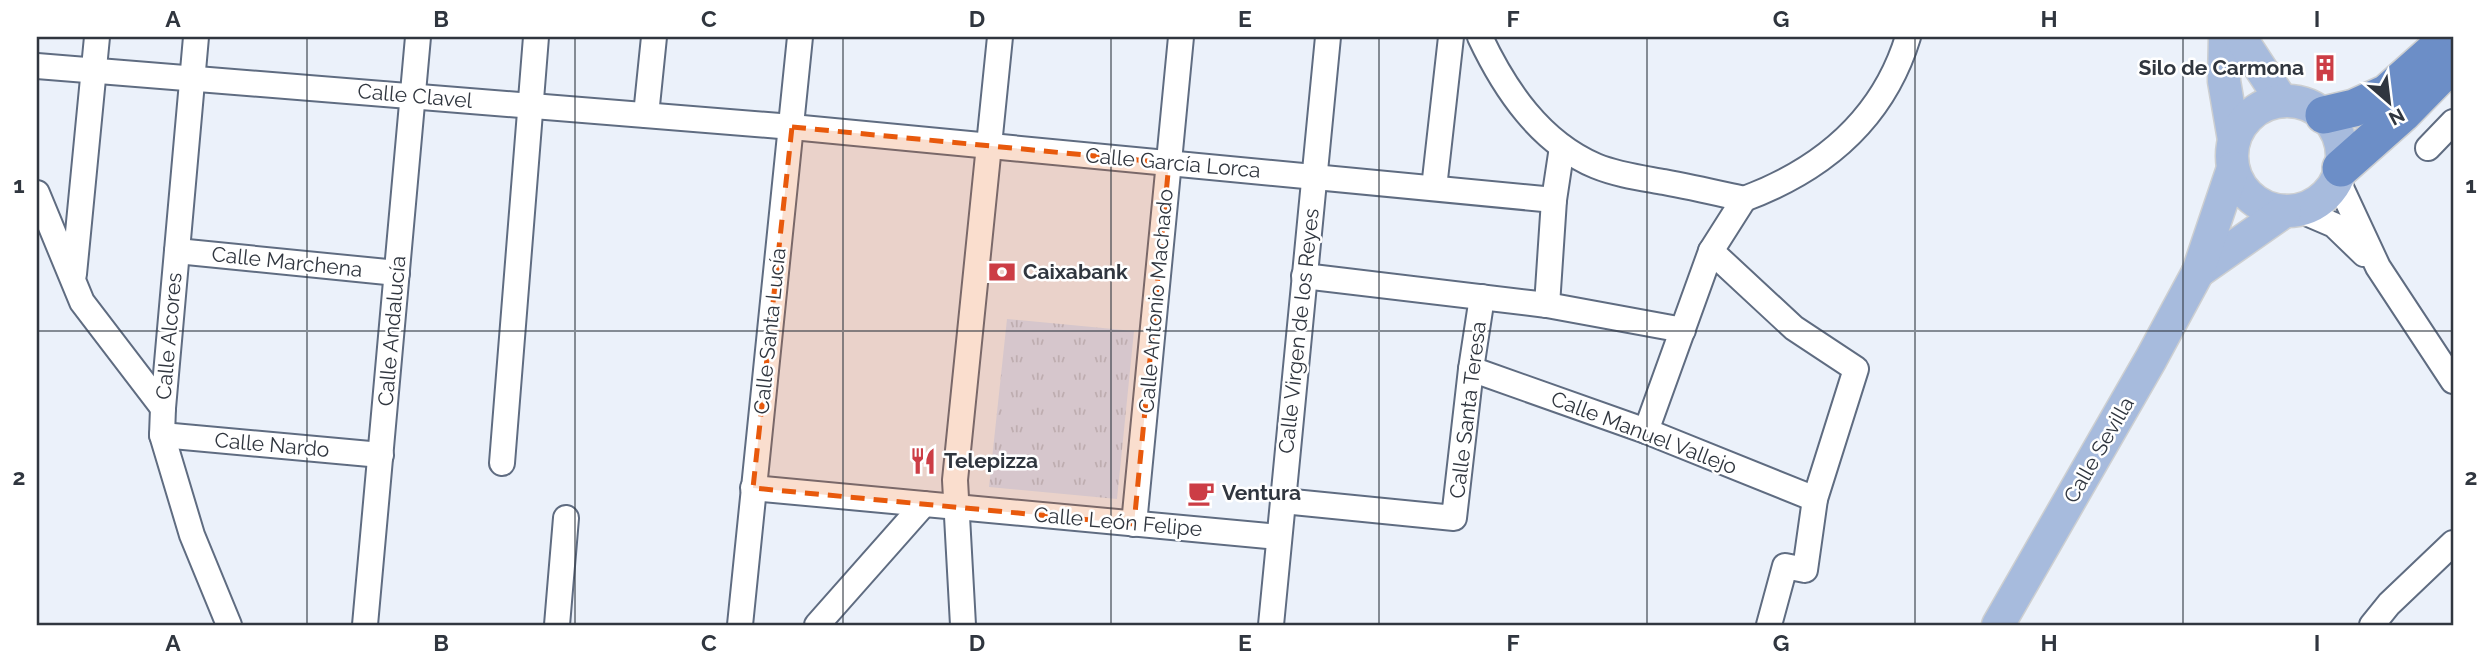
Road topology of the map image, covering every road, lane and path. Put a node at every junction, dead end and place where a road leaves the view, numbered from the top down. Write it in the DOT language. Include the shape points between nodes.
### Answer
graph roads {
  1 [pos="97,37"];
  2 [pos="196,37"];
  3 [pos="418,37"];
  4 [pos="536,37"];
  5 [pos="654,37"];
  6 [pos="800,37"];
  7 [pos="1000,37"];
  8 [pos="1181,37"];
  9 [pos="1328,37"];
  10 [pos="1451,37"];
  11 [pos="1480,37"];
  12 [pos="1908,37"];
  13 [pos="2225,37"];
  14 [pos="2240,37"];
  15 [pos="2450,37"];
  16 [pos="2453,62"];
  17 [pos="37,66"];
  18 [pos="93,71"];
  19 [pos="193,79"];
  20 [pos="413,96"];
  21 [pos="2282,101"];
  22 [pos="530,106"];
  23 [pos="646,115"];
  24 [pos="2324,115"];
  25 [pos="2453,122"];
  26 [pos="792,127"];
  27 [pos="990,146"];
  28 [pos="1562,147"];
  29 [pos="2428,148"];
  30 [pos="2234,154"];
  31 [pos="1169,163"];
  32 [pos="2339,174"];
  33 [pos="1314,177"];
  34 [pos="1434,188"];
  35 [pos="37,193"];
  36 [pos="1744,199"];
  37 [pos="1554,200"];
  38 [pos="2292,210"];
  39 [pos="177,251"];
  40 [pos="1711,251"];
  41 [pos="2378,267"];
  42 [pos="2198,272"];
  43 [pos="397,273"];
  44 [pos="1304,276"];
  45 [pos="74,279"];
  46 [pos="1482,297"];
  47 [pos="1547,305"];
  48 [pos="1683,330"];
  49 [pos="1471,369"];
  50 [pos="2453,380"];
  51 [pos="163,408"];
  52 [pos="1646,431"];
  53 [pos="162,435"];
  54 [pos="381,455"];
  55 [pos="502,463"];
  56 [pos="753,488"];
  57 [pos="1815,499"];
  58 [pos="1283,501"];
  59 [pos="924,504"];
  60 [pos="957,508"];
  61 [pos="566,518"];
  62 [pos="1135,524"];
  63 [pos="1279,537"];
  64 [pos="2453,543"];
  65 [pos="229,625"];
  66 [pos="365,625"];
  67 [pos="556,625"];
  68 [pos="740,625"];
  69 [pos="817,625"];
  70 [pos="963,625"];
  71 [pos="1271,625"];
  72 [pos="1769,625"];
  73 [pos="1998,625"];
  74 [pos="2372,625"];
  1 -- 18 [label="street"];
  2 -- 19 [label="street, Calle Alcores"];
  3 -- 20 [label="street, Calle Andalucía"];
  4 -- 22 [label="street"];
  5 -- 23 [label="street"];
  6 -- 26 [label="street, Calle Santa Lucía"];
  7 -- 27 [label="street"];
  8 -- 31 [label="street, Calle Antonio Machado"];
  9 -- 33 [label="street, Calle Virgen de los Reyes"];
  10 -- 34 [label="street"];
  11 -- 28 [label="street" via="1516,100"];
  12 -- 36 [label="street" via="1884,91 1841,144 1795,177"];
  13 -- 30 [label="main road" via="2224,81"];
  14 -- 21 [label="main road"];
  15 -- 24 [label="highway" via="2387,93"];
  16 -- 32 [label="highway"];
  17 -- 18 [label="street, Calle Clavel"];
  18 -- 19 [label="street, Calle Clavel"];
  18 -- 45 [label="street"];
  19 -- 20 [label="street, Calle Clavel"];
  19 -- 39 [label="street, Calle Alcores"];
  20 -- 22 [label="street, Calle Clavel"];
  20 -- 43 [label="street, Calle Andalucía"];
  21 -- 24 [label="main road" via="2312,106"];
  21 -- 30 [label="main road" via="2252,113 2241,125"];
  22 -- 23 [label="street, Calle Clavel"];
  22 -- 55 [label="street"];
  23 -- 26 [label="street, Calle Clavel"];
  24 -- 32 [label="main road" via="2340,139"];
  25 -- 29 [label="street"];
  26 -- 27 [label="street, Calle García Lorca"];
  26 -- 56 [label="street, Calle Santa Lucía"];
  27 -- 31 [label="street, Calle García Lorca"];
  27 -- 60 [label="street" via="955,480"];
  28 -- 36 [label="street" via="1616,173"];
  28 -- 37 [label="street"];
  30 -- 38 [label="main road" via="2240,185 2252,199 2267,208"];
  30 -- 42 [label="main road, Calle Sevilla"];
  31 -- 33 [label="street, Calle García Lorca"];
  31 -- 62 [label="street, Calle Antonio Machado"];
  32 -- 38 [label="main road" via="2315,204"];
  32 -- 41 [label="street"];
  33 -- 34 [label="street, Calle García Lorca"];
  33 -- 44 [label="street, Calle Virgen de los Reyes"];
  34 -- 37 [label="street, Calle García Lorca"];
  35 -- 45 [label="street"];
  36 -- 40 [label="street"];
  37 -- 47 [label="street"];
  38 -- 41 [label="street" via="2334,225"];
  38 -- 42 [label="main road"];
  39 -- 43 [label="street, Calle Marchena"];
  39 -- 51 [label="street, Calle Alcores"];
  40 -- 48 [label="street"];
  40 -- 57 [label="street" via="1794,328 1856,369"];
  41 -- 50 [label="street"];
  42 -- 73 [label="main road, Calle Sevilla"];
  43 -- 54 [label="street, Calle Andalucía"];
  44 -- 46 [label="street"];
  44 -- 58 [label="street, Calle Virgen de los Reyes"];
  45 -- 51 [label="street" via="82,302"];
  46 -- 47 [label="street"];
  46 -- 49 [label="street, Calle Santa Teresa"];
  47 -- 48 [label="street"];
  48 -- 52 [label="street"];
  49 -- 52 [label="street, Calle Manuel Vallejo"];
  49 -- 58 [label="street, Calle Santa Teresa" via="1454,518"];
  51 -- 53 [label="street, Calle Alcores"];
  52 -- 57 [label="street, Calle Manuel Vallejo"];
  53 -- 54 [label="street, Calle Nardo"];
  53 -- 65 [label="street, Calle Alcores" via="192,534"];
  54 -- 66 [label="street, Calle Andalucía"];
  56 -- 59 [label="street, Calle León Felipe"];
  56 -- 68 [label="street, Calle Santa Lucía"];
  57 -- 72 [label="street" via="1805,570 1786,566"];
  58 -- 63 [label="street, Calle Virgen de los Reyes"];
  59 -- 60 [label="street, Calle León Felipe"];
  59 -- 69 [label="street"];
  60 -- 62 [label="street, Calle León Felipe"];
  60 -- 70 [label="street"];
  61 -- 67 [label="street"];
  62 -- 63 [label="street, Calle León Felipe"];
  63 -- 71 [label="street, Calle Virgen de los Reyes"];
  64 -- 74 [label="street"];
}
